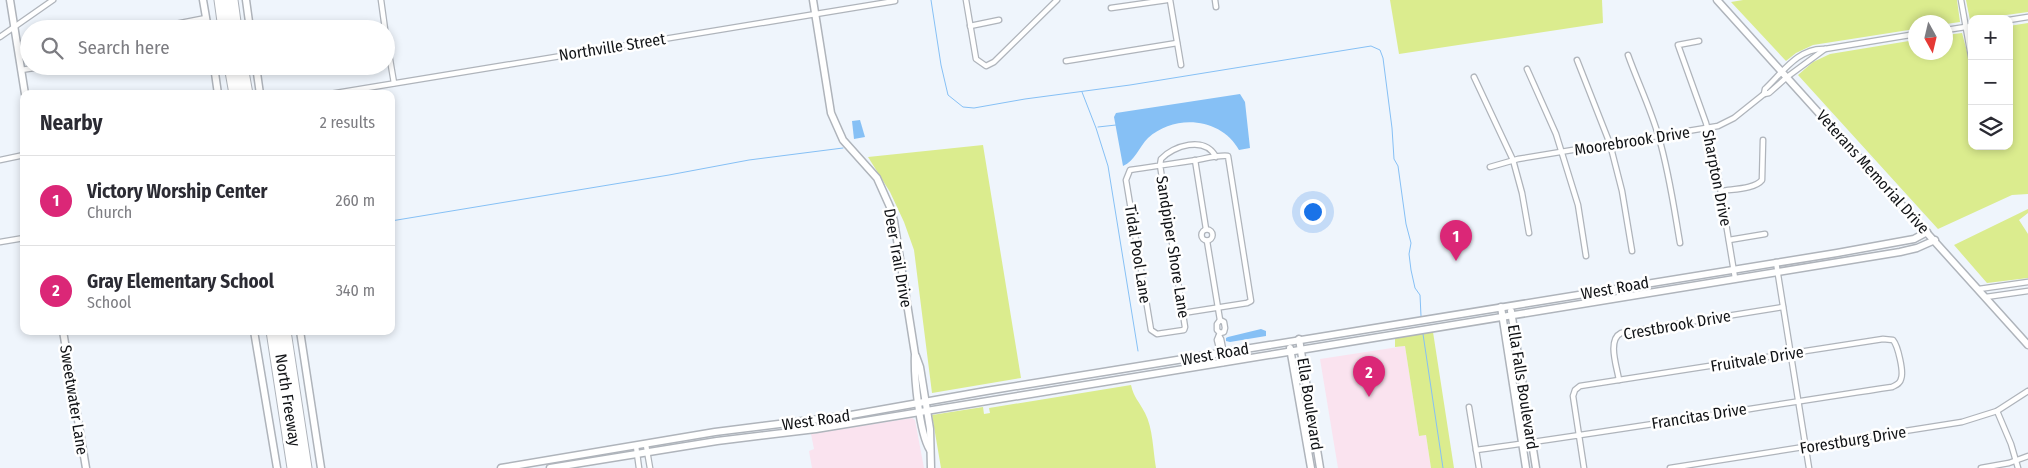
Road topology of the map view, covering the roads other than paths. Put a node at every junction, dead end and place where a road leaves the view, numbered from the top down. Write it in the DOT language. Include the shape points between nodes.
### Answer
graph roads {
  1 [pos="10,0"];
  2 [pos="53,0"];
  3 [pos="203,0"];
  4 [pos="219,0"];
  5 [pos="226,0"];
  6 [pos="233,0"];
  7 [pos="246,0"];
  8 [pos="380,0"];
  9 [pos="813,0"];
  10 [pos="966,0"];
  11 [pos="1057,0"];
  12 [pos="1169,0"];
  13 [pos="1215,0"];
  14 [pos="1718,0"];
  15 [pos="1961,0"];
  16 [pos="895,1"];
  17 [pos="1216,7"];
  18 [pos="1111,8"];
  19 [pos="815,14"];
  20 [pos="2028,17"];
  21 [pos="206,18"];
  22 [pos="2013,19"];
  23 [pos="25,20"];
  24 [pos="193,20"];
  25 [pos="222,20"];
  26 [pos="229,20"];
  27 [pos="236,20"];
  28 [pos="249,20"];
  29 [pos="383,20"];
  30 [pos="999,20"];
  31 [pos="20,24"];
  32 [pos="970,26"];
  33 [pos="1965,26"];
  34 [pos="14,28"];
  35 [pos="1953,29"];
  36 [pos="1908,35"];
  37 [pos="0,37"];
  38 [pos="1700,41"];
  39 [pos="1177,44"];
  40 [pos="1825,49"];
  41 [pos="1628,55"];
  42 [pos="1577,60"];
  43 [pos="1972,60"];
  44 [pos="1066,61"];
  45 [pos="20,64"];
  46 [pos="1181,65"];
  47 [pos="1527,69"];
  48 [pos="1785,74"];
  49 [pos="22,75"];
  50 [pos="215,75"];
  51 [pos="231,75"];
  52 [pos="237,75"];
  53 [pos="245,75"];
  54 [pos="257,75"];
  55 [pos="393,75"];
  56 [pos="1474,77"];
  57 [pos="394,83"];
  58 [pos="24,90"];
  59 [pos="217,90"];
  60 [pos="233,90"];
  61 [pos="239,90"];
  62 [pos="247,90"];
  63 [pos="259,90"];
  64 [pos="353,90"];
  65 [pos="1707,128"];
  66 [pos="1658,136"];
  67 [pos="1763,140"];
  68 [pos="1610,144"];
  69 [pos="1561,152"];
  70 [pos="20,157"];
  71 [pos="1216,157"];
  72 [pos="0,160"];
  73 [pos="1195,160"];
  74 [pos="1513,160"];
  75 [pos="1160,165"];
  76 [pos="1490,167"];
  77 [pos="1722,191"];
  78 [pos="1206,229"];
  79 [pos="1927,232"];
  80 [pos="1529,233"];
  81 [pos="1765,234"];
  82 [pos="20,239"];
  83 [pos="1208,240"];
  84 [pos="1730,240"];
  85 [pos="1935,240"];
  86 [pos="0,242"];
  87 [pos="1680,243"];
  88 [pos="1896,243"];
  89 [pos="1632,251"];
  90 [pos="1837,253"];
  91 [pos="1888,253"];
  92 [pos="1586,256"];
  93 [pos="1776,262"];
  94 [pos="1838,262"];
  95 [pos="1734,268"];
  96 [pos="1778,271"];
  97 [pos="1735,278"];
  98 [pos="1649,282"];
  99 [pos="2028,282"];
  100 [pos="1979,289"];
  101 [pos="2028,291"];
  102 [pos="1650,292"];
  103 [pos="1585,294"];
  104 [pos="1986,297"];
  105 [pos="1586,303"];
  106 [pos="1510,306"];
  107 [pos="1501,307"];
  108 [pos="1783,307"];
  109 [pos="1218,308"];
  110 [pos="1184,314"];
  111 [pos="1512,315"];
  112 [pos="1503,317"];
  113 [pos="1185,328"];
  114 [pos="63,335"];
  115 [pos="255,335"];
  116 [pos="272,335"];
  117 [pos="279,335"];
  118 [pos="288,335"];
  119 [pos="301,335"];
  120 [pos="1299,340"];
  121 [pos="1289,342"];
  122 [pos="2028,345"];
  123 [pos="1301,350"];
  124 [pos="1291,351"];
  125 [pos="1221,352"];
  126 [pos="1790,354"];
  127 [pos="1900,361"];
  128 [pos="1223,363"];
  129 [pos="1159,364"];
  130 [pos="1104,372"];
  131 [pos="1161,372"];
  132 [pos="1619,380"];
  133 [pos="1105,381"];
  134 [pos="984,391"];
  135 [pos="2028,391"];
  136 [pos="986,401"];
  137 [pos="1798,401"];
  138 [pos="922,402"];
  139 [pos="1468,407"];
  140 [pos="924,411"];
  141 [pos="1996,411"];
  142 [pos="851,415"];
  143 [pos="852,423"];
  144 [pos="784,424"];
  145 [pos="1314,431"];
  146 [pos="715,432"];
  147 [pos="784,432"];
  148 [pos="1304,432"];
  149 [pos="1579,435"];
  150 [pos="717,441"];
  151 [pos="1532,442"];
  152 [pos="1522,444"];
  153 [pos="646,445"];
  154 [pos="636,446"];
  155 [pos="1806,447"];
  156 [pos="1476,450"];
  157 [pos="647,452"];
  158 [pos="637,454"];
  159 [pos="2028,456"];
  160 [pos="2016,461"];
  161 [pos="516,467"];
  162 [pos="86,468"];
  163 [pos="277,468"];
  164 [pos="292,468"];
  165 [pos="299,468"];
  166 [pos="307,468"];
  167 [pos="321,468"];
  168 [pos="501,468"];
  169 [pos="550,468"];
  170 [pos="639,468"];
  171 [pos="650,468"];
  172 [pos="932,468"];
  173 [pos="1311,468"];
  174 [pos="1320,468"];
  175 [pos="1478,468"];
  176 [pos="1526,468"];
  177 [pos="1536,468"];
  178 [pos="1584,468"];
  179 [pos="1670,468"];
  180 [pos="1809,468"];
  181 [pos="1981,468"];
  182 [pos="2018,468"];
  1 -- 34 [label="main road"];
  2 -- 23 [label="street"];
  3 -- 21 [label="main road"];
  4 -- 25 [label="highway"];
  5 -- 26 [label="highway"];
  6 -- 27 [label="highway"];
  7 -- 28 [label="main road"];
  8 -- 29 [label="street"];
  9 -- 19 [label="main road, Deer Trail Drive"];
  10 -- 32 [label="street"];
  11 -- 32 [label="street" via="990,65 978,63"];
  12 -- 18 [label="street"];
  12 -- 39 [label="street"];
  13 -- 17 [label="street"];
  14 -- 48 [label="main road, Veterans Memorial Drive"];
  15 -- 33 [label="street"];
  16 -- 19 [label="street, Northville Street"];
  19 -- 57 [label="street, Northville Street"];
  19 -- 138 [label="main road, Deer Trail Drive" via="831,113 843,140 877,178 894,221 915,354 914,368"];
  20 -- 22 [label="street"];
  21 -- 24 [label="street"];
  30 -- 32 [label="street"];
  31 -- 34 [label="street"];
  33 -- 35 [label="street"];
  33 -- 43 [label="street"];
  34 -- 37 [label="street"];
  34 -- 45 [label="main road"];
  36 -- 40 [label="street"];
  38 -- 65 [label="street, Sharpton Drive" via="1678,45"];
  39 -- 44 [label="street"];
  39 -- 46 [label="street"];
  40 -- 48 [label="street"];
  40 -- 48 [label="street" via="1805,52"];
  41 -- 66 [label="street"];
  42 -- 68 [label="street"];
  47 -- 69 [label="street" via="1551,119"];
  48 -- 65 [label="street, Moorebrook Drive" via="1769,94 1764,94 1729,121"];
  48 -- 79 [label="main road, Veterans Memorial Drive"];
  49 -- 58 [label="main road"];
  50 -- 59 [label="main road"];
  51 -- 60 [label="highway"];
  52 -- 61 [label="highway"];
  53 -- 62 [label="highway"];
  54 -- 63 [label="main road"];
  55 -- 57 [label="street"];
  56 -- 74 [label="street"];
  57 -- 64 [label="street, Northville Street"];
  65 -- 66 [label="street, Moorebrook Drive"];
  65 -- 77 [label="street, Sharpton Drive"];
  66 -- 68 [label="street, Moorebrook Drive"];
  66 -- 87 [label="street"];
  67 -- 77 [label="street" via="1760,184"];
  68 -- 69 [label="street, Moorebrook Drive"];
  68 -- 89 [label="street"];
  69 -- 74 [label="street, Moorebrook Drive"];
  69 -- 92 [label="street" via="1578,205"];
  70 -- 72 [label="street"];
  71 -- 73 [label="street"];
  71 -- 75 [label="street" via="1214,152 1202,147 1184,145 1168,152"];
  71 -- 109 [label="street" via="1228,156 1251,298 1247,303"];
  73 -- 75 [label="street"];
  73 -- 78 [label="street"];
  74 -- 76 [label="street, Moorebrook Drive"];
  74 -- 80 [label="street"];
  75 -- 110 [label="street, Sandpiper Shore Lane"];
  75 -- 113 [label="street, Tidal Pool Lane" via="1130,170 1126,180 1151,330 1157,334"];
  77 -- 84 [label="street, Sharpton Drive"];
  78 -- 83 [label="street" via="1212,234"];
  78 -- 83 [label="street" via="1201,236"];
  79 -- 85 [label="main road, Veterans Memorial Drive"];
  79 -- 88 [label="main road, West Road"];
  81 -- 84 [label="street"];
  82 -- 86 [label="street"];
  83 -- 109 [label="street"];
  84 -- 95 [label="street, Sharpton Drive"];
  85 -- 91 [label="main road, West Road" via="1917,248"];
  85 -- 100 [label="main road, Veterans Memorial Drive"];
  88 -- 90 [label="main road, West Road"];
  88 -- 91 [label="main road"];
  90 -- 93 [label="main road, West Road"];
  90 -- 94 [label="main road"];
  91 -- 94 [label="main road, West Road"];
  93 -- 95 [label="main road, West Road"];
  93 -- 96 [label="street"];
  94 -- 96 [label="main road, West Road"];
  95 -- 97 [label="street, Sharpton Drive"];
  95 -- 98 [label="main road, West Road"];
  96 -- 97 [label="main road, West Road"];
  96 -- 108 [label="street"];
  97 -- 102 [label="main road, West Road"];
  98 -- 102 [label="main road"];
  98 -- 103 [label="main road, West Road"];
  99 -- 100 [label="street"];
  100 -- 104 [label="main road, Veterans Memorial Drive"];
  101 -- 104 [label="street"];
  102 -- 105 [label="main road, West Road"];
  103 -- 105 [label="main road"];
  103 -- 106 [label="main road, West Road"];
  104 -- 122 [label="main road, Veterans Memorial Drive"];
  105 -- 111 [label="main road, West Road"];
  106 -- 107 [label="main road, West Road"];
  106 -- 111 [label="main road, Ella Falls Boulevard"];
  107 -- 112 [label="main road, Ella Falls Boulevard"];
  107 -- 120 [label="main road, West Road"];
  108 -- 126 [label="street"];
  108 -- 132 [label="street, Crestbrook Drive" via="1617,335 1614,342"];
  109 -- 110 [label="street"];
  109 -- 125 [label="street" via="1217,340"];
  110 -- 113 [label="street, Sandpiper Shore Lane"];
  111 -- 112 [label="main road, West Road"];
  111 -- 151 [label="main road, Ella Falls Boulevard"];
  112 -- 123 [label="main road, West Road"];
  112 -- 152 [label="main road, Ella Falls Boulevard"];
  114 -- 162 [label="main road, Sweetwater Lane"];
  115 -- 163 [label="main road"];
  116 -- 164 [label="highway, North Freeway"];
  117 -- 165 [label="highway, North Freeway"];
  118 -- 166 [label="highway, North Freeway"];
  119 -- 167 [label="main road"];
  120 -- 121 [label="main road, West Road"];
  120 -- 123 [label="main road, Ella Boulevard"];
  121 -- 124 [label="main road, Ella Boulevard"];
  121 -- 125 [label="main road, West Road"];
  123 -- 124 [label="main road, West Road"];
  123 -- 145 [label="main road, Ella Boulevard"];
  124 -- 128 [label="main road, West Road"];
  124 -- 148 [label="main road, Ella Boulevard"];
  125 -- 128 [label="street"];
  125 -- 129 [label="main road, West Road"];
  126 -- 127 [label="street, Fruitvale Drive" via="1889,339 1896,343"];
  126 -- 132 [label="street, Fruitvale Drive"];
  126 -- 137 [label="street"];
  127 -- 137 [label="street, Francitas Drive" via="1902,378 1896,385"];
  128 -- 131 [label="main road, West Road"];
  129 -- 130 [label="main road, West Road"];
  129 -- 131 [label="main road"];
  130 -- 133 [label="main road"];
  130 -- 134 [label="main road, West Road"];
  131 -- 133 [label="main road, West Road"];
  132 -- 149 [label="street, Fruitvale Drive" via="1580,386 1575,390 1573,396"];
  133 -- 136 [label="main road, West Road"];
  134 -- 136 [label="main road"];
  134 -- 138 [label="main road, West Road"];
  135 -- 141 [label="street, Forestburg Drive"];
  136 -- 140 [label="main road, West Road"];
  137 -- 149 [label="street, Francitas Drive"];
  137 -- 155 [label="street"];
  138 -- 140 [label="main road, Deer Trail Drive"];
  138 -- 142 [label="main road, West Road"];
  139 -- 156 [label="street"];
  140 -- 143 [label="main road, West Road"];
  140 -- 172 [label="main road, Deer Trail Drive" via="926,444"];
  141 -- 155 [label="street, Forestburg Drive" via="1952,424"];
  141 -- 160 [label="street"];
  142 -- 143 [label="main road"];
  142 -- 144 [label="main road, West Road"];
  143 -- 147 [label="main road, West Road"];
  144 -- 146 [label="main road, West Road"];
  144 -- 147 [label="main road"];
  145 -- 148 [label="main road"];
  145 -- 174 [label="main road, Ella Boulevard"];
  146 -- 150 [label="main road"];
  146 -- 153 [label="main road, West Road"];
  147 -- 150 [label="main road, West Road"];
  148 -- 173 [label="main road, Ella Boulevard"];
  149 -- 151 [label="street, Francitas Drive"];
  149 -- 178 [label="street"];
  150 -- 157 [label="main road, West Road"];
  151 -- 152 [label="street, Francitas Drive"];
  151 -- 177 [label="main road, Ella Falls Boulevard"];
  152 -- 156 [label="street, Francitas Drive"];
  152 -- 176 [label="main road, Ella Falls Boulevard"];
  153 -- 154 [label="main road, West Road"];
  153 -- 157 [label="street"];
  154 -- 158 [label="street"];
  154 -- 161 [label="main road, West Road"];
  155 -- 179 [label="street, Forestburg Drive"];
  155 -- 180 [label="street"];
  156 -- 175 [label="street"];
  157 -- 158 [label="main road, West Road"];
  157 -- 171 [label="street"];
  158 -- 169 [label="main road, West Road"];
  158 -- 170 [label="street"];
  159 -- 160 [label="street"];
  160 -- 181 [label="street"];
  160 -- 182 [label="street"];
  161 -- 168 [label="main road, West Road"];
}
